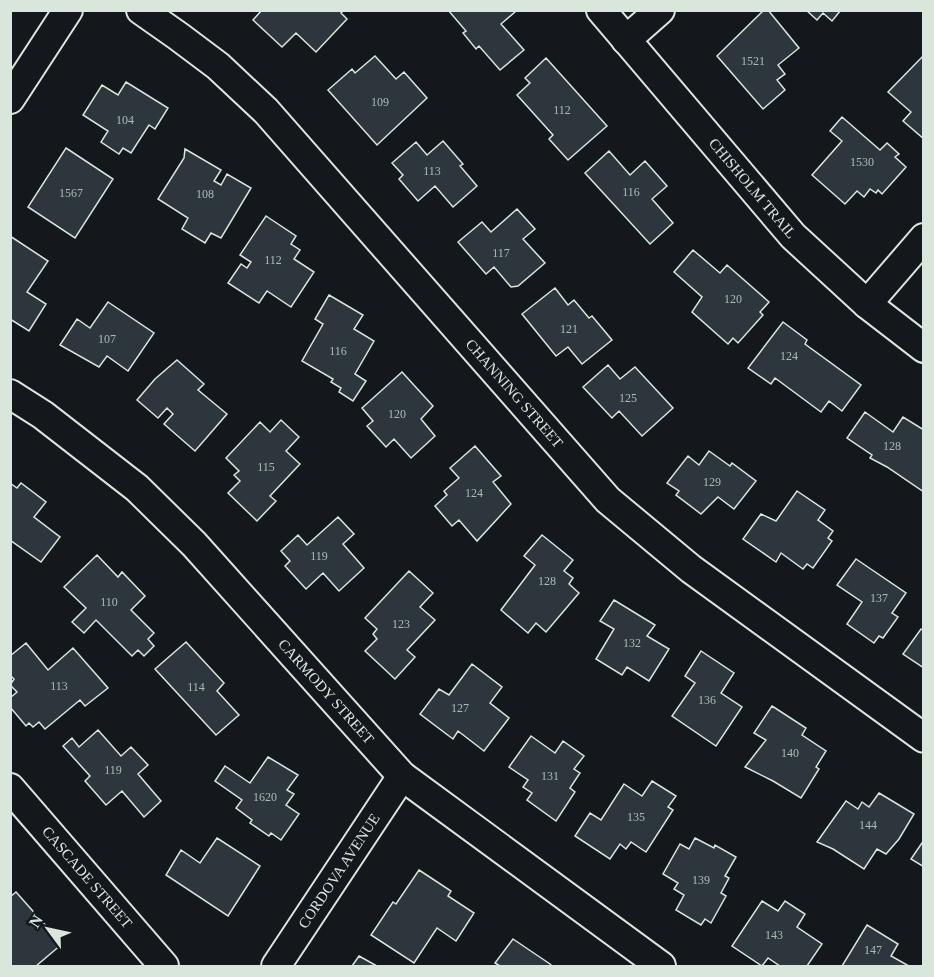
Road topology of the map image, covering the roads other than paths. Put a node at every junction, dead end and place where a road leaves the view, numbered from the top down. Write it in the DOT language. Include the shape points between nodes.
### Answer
graph roads {
  1 [pos="68,10"];
  2 [pos="141,10"];
  3 [pos="601,10"];
  4 [pos="660,10"];
  5 [pos="626,40"];
  6 [pos="10,99"];
  7 [pos="924,238"];
  8 [pos="867,304"];
  9 [pos="924,348"];
  10 [pos="10,394"];
  11 [pos="924,738"];
  12 [pos="402,776"];
  13 [pos="10,788"];
  14 [pos="164,966"];
  15 [pos="276,966"];
  16 [pos="661,966"];
  1 -- 6 [label="street"];
  2 -- 11 [label="street, CHANNING STREET" via="218,66 266,111 608,500 692,569"];
  3 -- 5 [label="street, CHISHOLM TRAIL"];
  4 -- 5 [label="street"];
  5 -- 8 [label="street, CHISHOLM TRAIL" via="793,236"];
  7 -- 8 [label="street"];
  8 -- 9 [label="street, CHISHOLM TRAIL"];
  10 -- 12 [label="street, CARMODY STREET" via="44,415 137,488 194,544"];
  12 -- 15 [label="street, CORDOVA AVENUE"];
  12 -- 16 [label="street, CARMODY STREET"];
  13 -- 14 [label="street, CASCADE STREET"];
}
